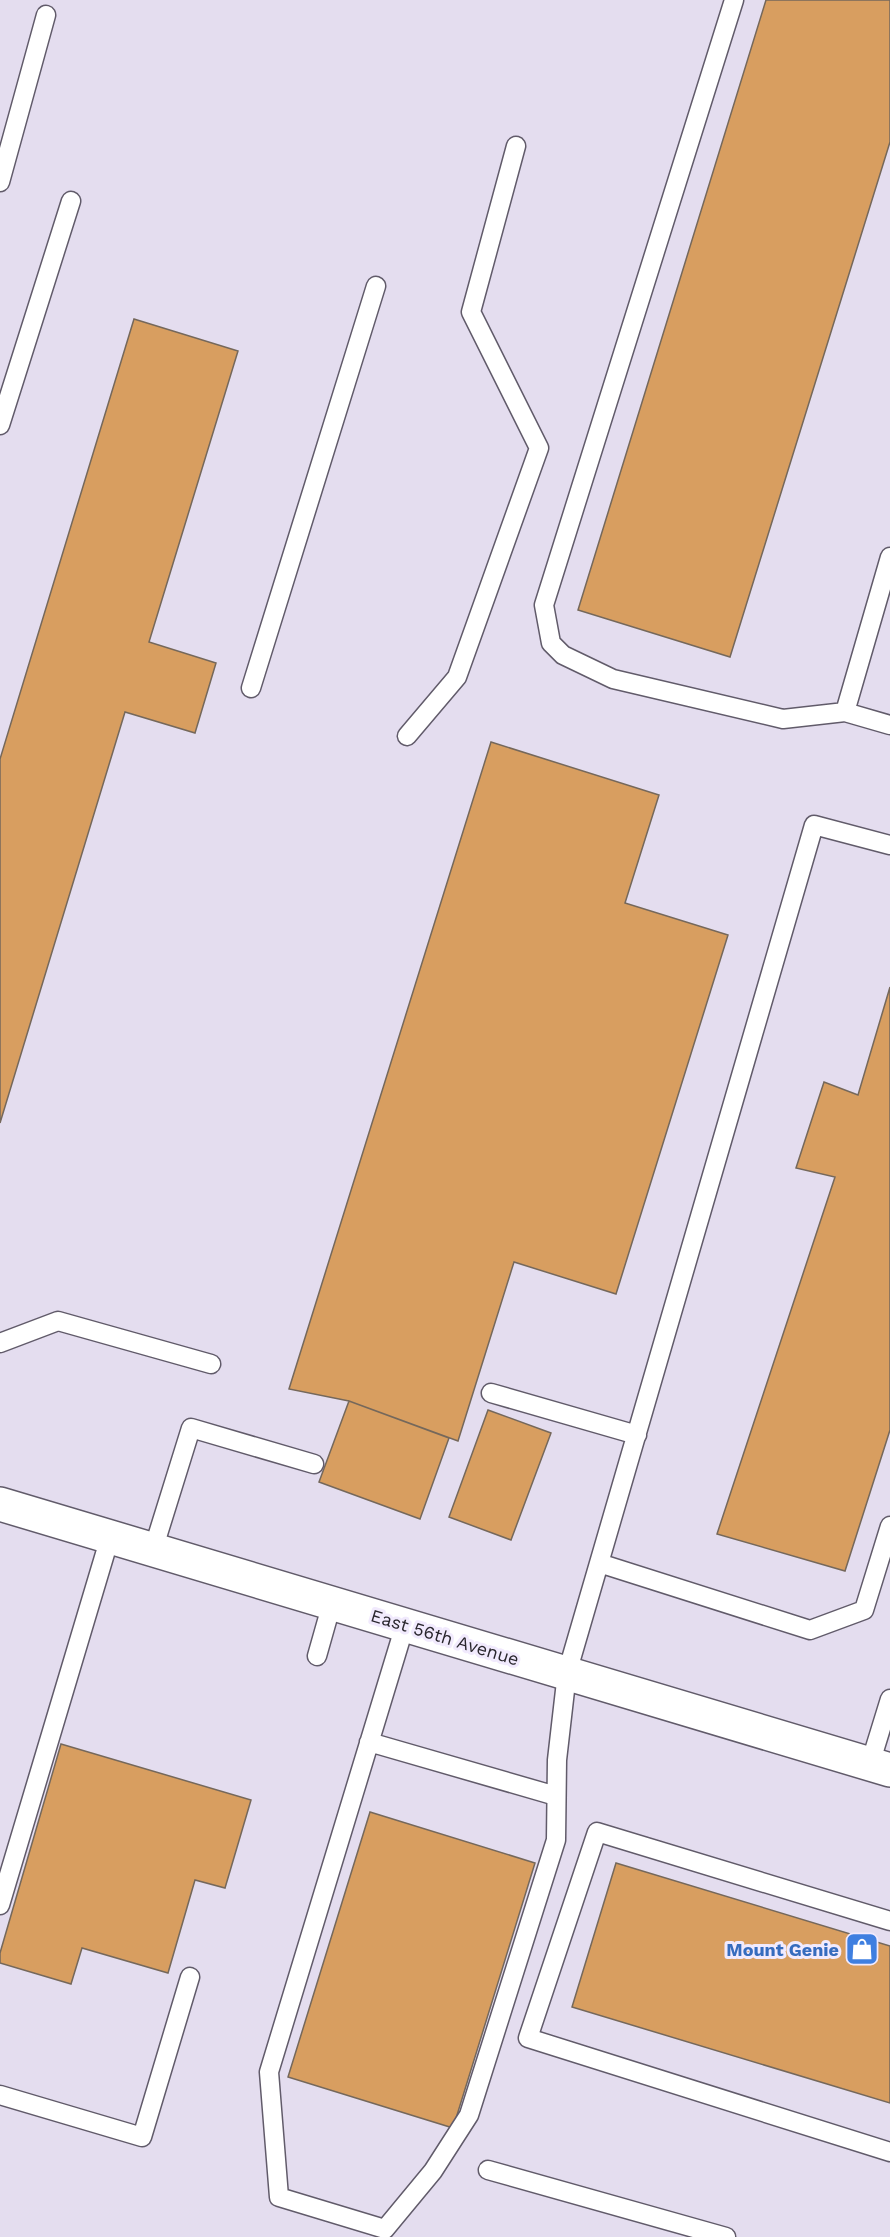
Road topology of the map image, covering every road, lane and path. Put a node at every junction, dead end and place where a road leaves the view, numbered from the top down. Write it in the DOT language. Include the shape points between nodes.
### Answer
graph roads {
  1 [pos="734,0"];
  2 [pos="46,15"];
  3 [pos="516,146"];
  4 [pos="0,182"];
  5 [pos="71,201"];
  6 [pos="376,286"];
  7 [pos="0,425"];
  8 [pos="890,557"];
  9 [pos="251,688"];
  10 [pos="845,712"];
  11 [pos="890,725"];
  12 [pos="407,736"];
  13 [pos="890,845"];
  14 [pos="0,1343"];
  15 [pos="211,1364"];
  16 [pos="491,1393"];
  17 [pos="636,1435"];
  18 [pos="314,1464"];
  19 [pos="0,1504"];
  20 [pos="890,1526"];
  21 [pos="110,1537"];
  22 [pos="153,1550"];
  23 [pos="599,1563"];
  24 [pos="332,1603"];
  25 [pos="405,1625"];
  26 [pos="317,1656"];
  27 [pos="567,1673"];
  28 [pos="890,1699"];
  29 [pos="369,1742"];
  30 [pos="880,1767"];
  31 [pos="556,1796"];
  32 [pos="0,1905"];
  33 [pos="890,1921"];
  34 [pos="190,1977"];
  35 [pos="0,2095"];
  36 [pos="890,2152"];
  37 [pos="488,2170"];
  38 [pos="726,2237"];
  1 -- 10 [label="lane" via="544,605 551,643 563,656 612,679 783,719"];
  2 -- 4 [label="lane"];
  3 -- 12 [label="lane" via="471,312 539,448 457,677"];
  5 -- 7 [label="lane"];
  6 -- 9 [label="lane"];
  8 -- 10 [label="lane"];
  10 -- 11 [label="lane"];
  13 -- 17 [label="lane" via="814,825"];
  14 -- 15 [label="lane" via="58,1321"];
  16 -- 17 [label="lane"];
  17 -- 23 [label="lane"];
  18 -- 22 [label="lane" via="191,1428"];
  19 -- 21 [label="main road, East 56th Avenue"];
  20 -- 23 [label="lane" via="864,1610 810,1630"];
  21 -- 22 [label="main road, East 56th Avenue"];
  21 -- 32 [label="lane"];
  22 -- 24 [label="main road, East 56th Avenue"];
  23 -- 27 [label="lane"];
  24 -- 25 [label="main road, East 56th Avenue"];
  24 -- 26 [label="lane"];
  25 -- 27 [label="main road, East 56th Avenue"];
  25 -- 29 [label="lane"];
  27 -- 30 [label="main road, East 56th Avenue"];
  27 -- 31 [label="lane"];
  28 -- 30 [label="lane"];
  29 -- 31 [label="lane"];
  29 -- 31 [label="lane" via="269,2072 279,2197 385,2229 432,2171 470,2115 556,1840"];
  33 -- 36 [label="lane" via="597,1832 528,2038"];
  34 -- 35 [label="lane" via="142,2137"];
  37 -- 38 [label="lane"];
}
